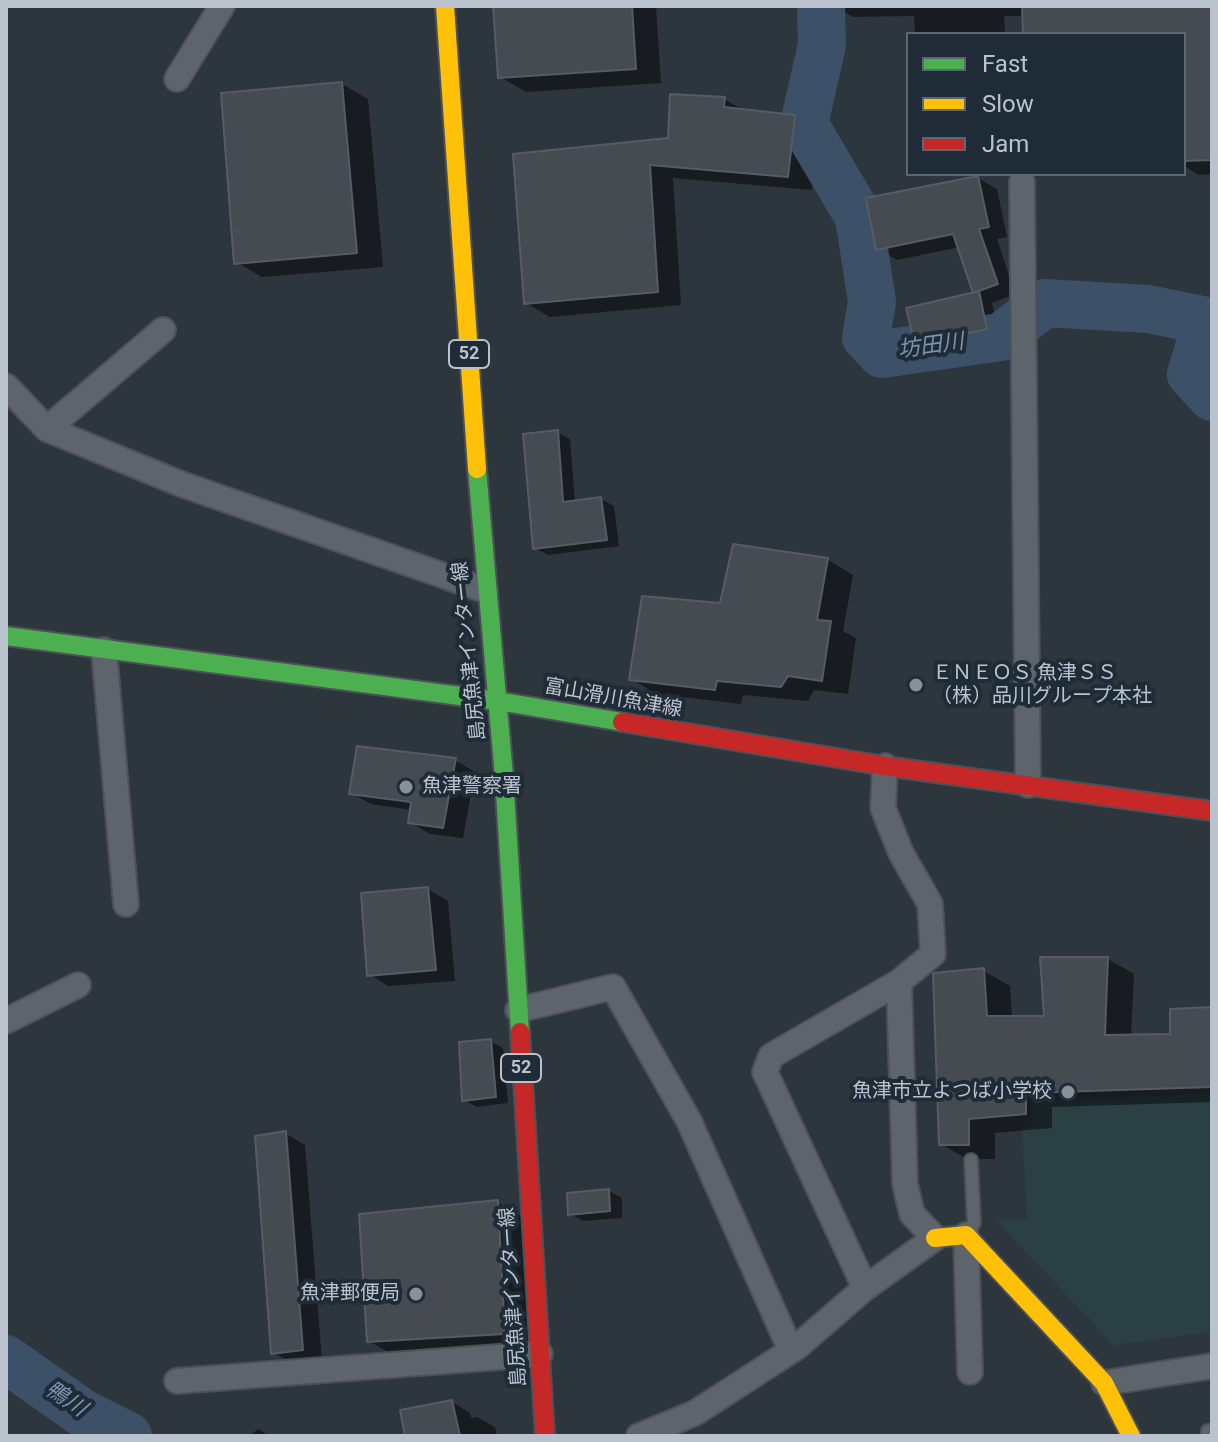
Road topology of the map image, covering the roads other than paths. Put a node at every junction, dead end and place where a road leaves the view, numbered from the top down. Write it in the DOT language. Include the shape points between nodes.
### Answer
graph roads {
  1 [pos="222,6"];
  2 [pos="445,6"];
  3 [pos="177,79"];
  4 [pos="1022,182"];
  5 [pos="163,330"];
  6 [pos="6,386"];
  7 [pos="47,429"];
  8 [pos="485,590"];
  9 [pos="6,636"];
  10 [pos="104,650"];
  11 [pos="498,701"];
  12 [pos="885,766"];
  13 [pos="1028,785"];
  14 [pos="1212,811"];
  15 [pos="126,904"];
  16 [pos="899,982"];
  17 [pos="78,985"];
  18 [pos="518,1010"];
  19 [pos="6,1021"];
  20 [pos="971,1160"];
  21 [pos="966,1235"];
  22 [pos="935,1238"];
  23 [pos="865,1288"];
  24 [pos="791,1351"];
  25 [pos="540,1354"];
  26 [pos="1212,1366"];
  27 [pos="970,1372"];
  28 [pos="177,1381"];
  29 [pos="1104,1383"];
  30 [pos="1212,1431"];
  31 [pos="545,1436"];
  32 [pos="639,1436"];
  33 [pos="1131,1436"];
  34 [pos="1208,1436"];
  1 -- 3 [label="street"];
  2 -- 8 [label="main road, 島尻魚津インター線 / 52"];
  4 -- 13 [label="street"];
  5 -- 7 [label="street"];
  6 -- 7 [label="street"];
  7 -- 8 [label="street" via="181,484"];
  8 -- 11 [label="main road, 島尻魚津インター線 / 52"];
  9 -- 10 [label="main road, 富山滑川魚津線"];
  10 -- 11 [label="main road, 富山滑川魚津線"];
  10 -- 15 [label="street"];
  11 -- 12 [label="main road, 富山滑川魚津線"];
  11 -- 18 [label="main road, 島尻魚津インター線 / 52"];
  12 -- 13 [label="main road, 富山滑川魚津線"];
  12 -- 16 [label="street" via="883,808 930,904 933,954"];
  13 -- 14 [label="main road, 富山滑川魚津線"];
  16 -- 22 [label="street" via="905,1184 912,1214"];
  16 -- 23 [label="street" via="771,1056 765,1072"];
  17 -- 19 [label="street"];
  18 -- 24 [label="street" via="613,987 689,1121"];
  18 -- 25 [label="main road, 島尻魚津インター線 / 52"];
  20 -- 21 [label="lane" via="974,1223"];
  21 -- 22 [label="main road"];
  21 -- 27 [label="street"];
  21 -- 29 [label="main road"];
  22 -- 23 [label="street"];
  23 -- 24 [label="street"];
  24 -- 32 [label="street" via="695,1413"];
  25 -- 28 [label="street"];
  25 -- 31 [label="main road, 島尻魚津インター線 / 52"];
  26 -- 29 [label="street"];
  29 -- 33 [label="main road"];
  30 -- 34 [label="lane"];
}
